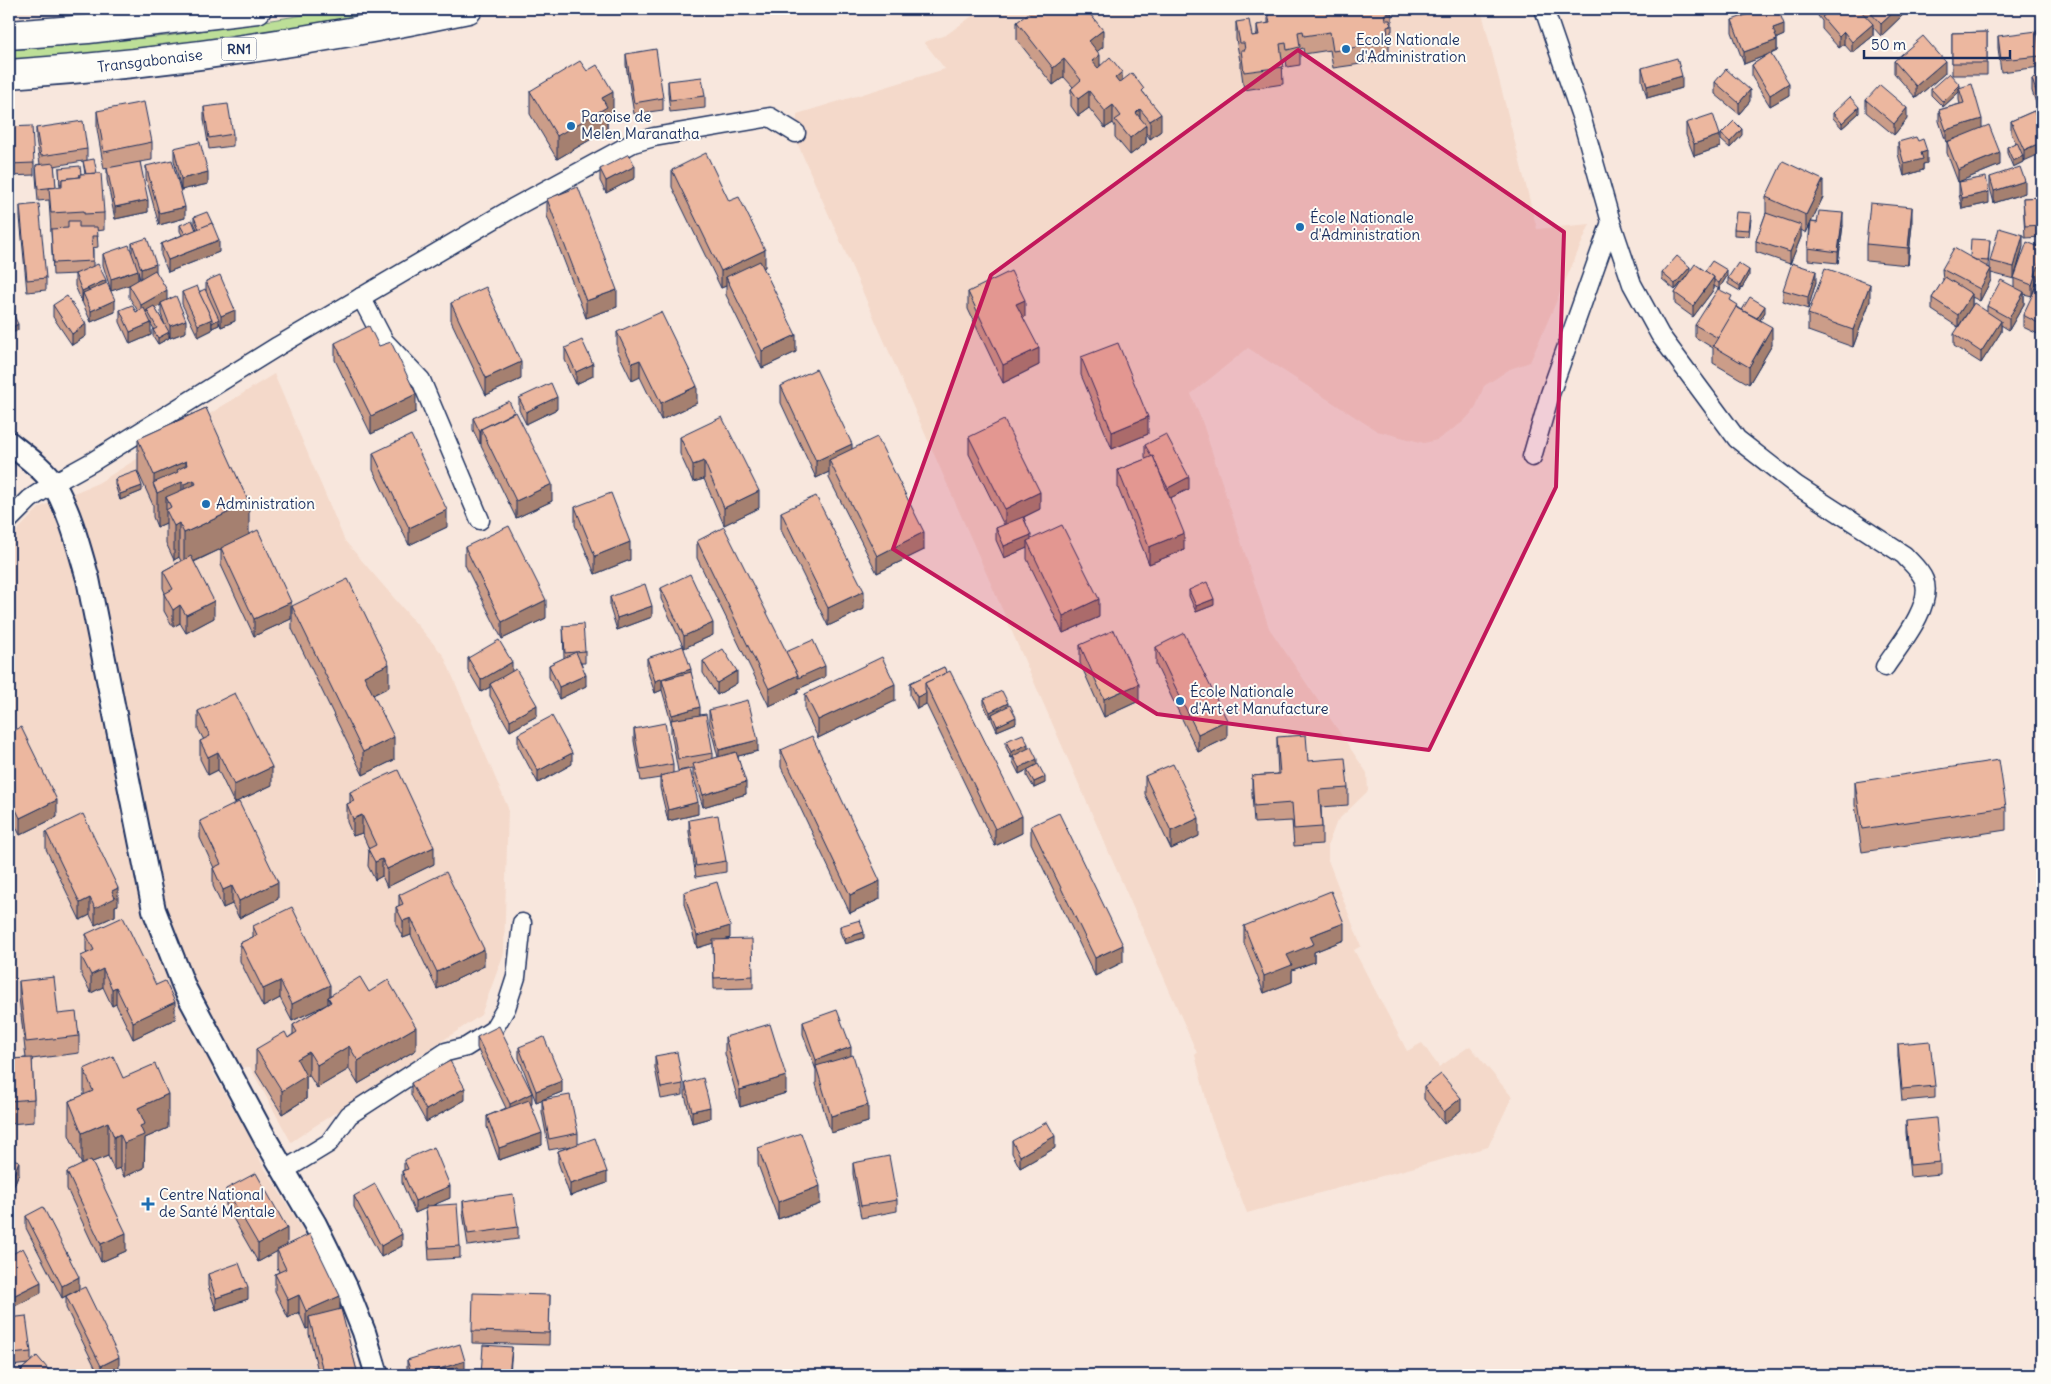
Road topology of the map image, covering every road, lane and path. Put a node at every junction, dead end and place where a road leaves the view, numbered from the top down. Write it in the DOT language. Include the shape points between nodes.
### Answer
graph roads {
  1 [pos="257,9"];
  2 [pos="468,9"];
  3 [pos="1544,9"];
  4 [pos="9,35"];
  5 [pos="9,74"];
  6 [pos="796,133"];
  7 [pos="1611,222"];
  8 [pos="361,297"];
  9 [pos="9,443"];
  10 [pos="1532,457"];
  11 [pos="54,483"];
  12 [pos="9,520"];
  13 [pos="480,520"];
  14 [pos="1884,667"];
  15 [pos="522,923"];
  16 [pos="283,1171"];
  17 [pos="377,1375"];
  1 -- 4 [label="highway"];
  2 -- 5 [label="highway, Transgabonaise / RN1" via="229,51 149,62"];
  3 -- 7 [label="street" via="1581,116"];
  6 -- 8 [label="street" via="770,117 633,143 513,208"];
  7 -- 10 [label="street" via="1550,394"];
  7 -- 14 [label="street" via="1632,284 1660,335 1737,439 1796,485 1904,555 1916,567 1924,581 1926,596 1922,609"];
  8 -- 11 [label="street"];
  8 -- 13 [label="street" via="384,341 421,380"];
  9 -- 11 [label="street"];
  11 -- 12 [label="street" via="30,499"];
  11 -- 16 [label="street" via="72,526 88,579 154,910 185,989"];
  15 -- 16 [label="street" via="516,977 506,1008 493,1030 466,1047 446,1052 349,1115 328,1143"];
  16 -- 17 [label="street" via="315,1224 346,1287"];
}
